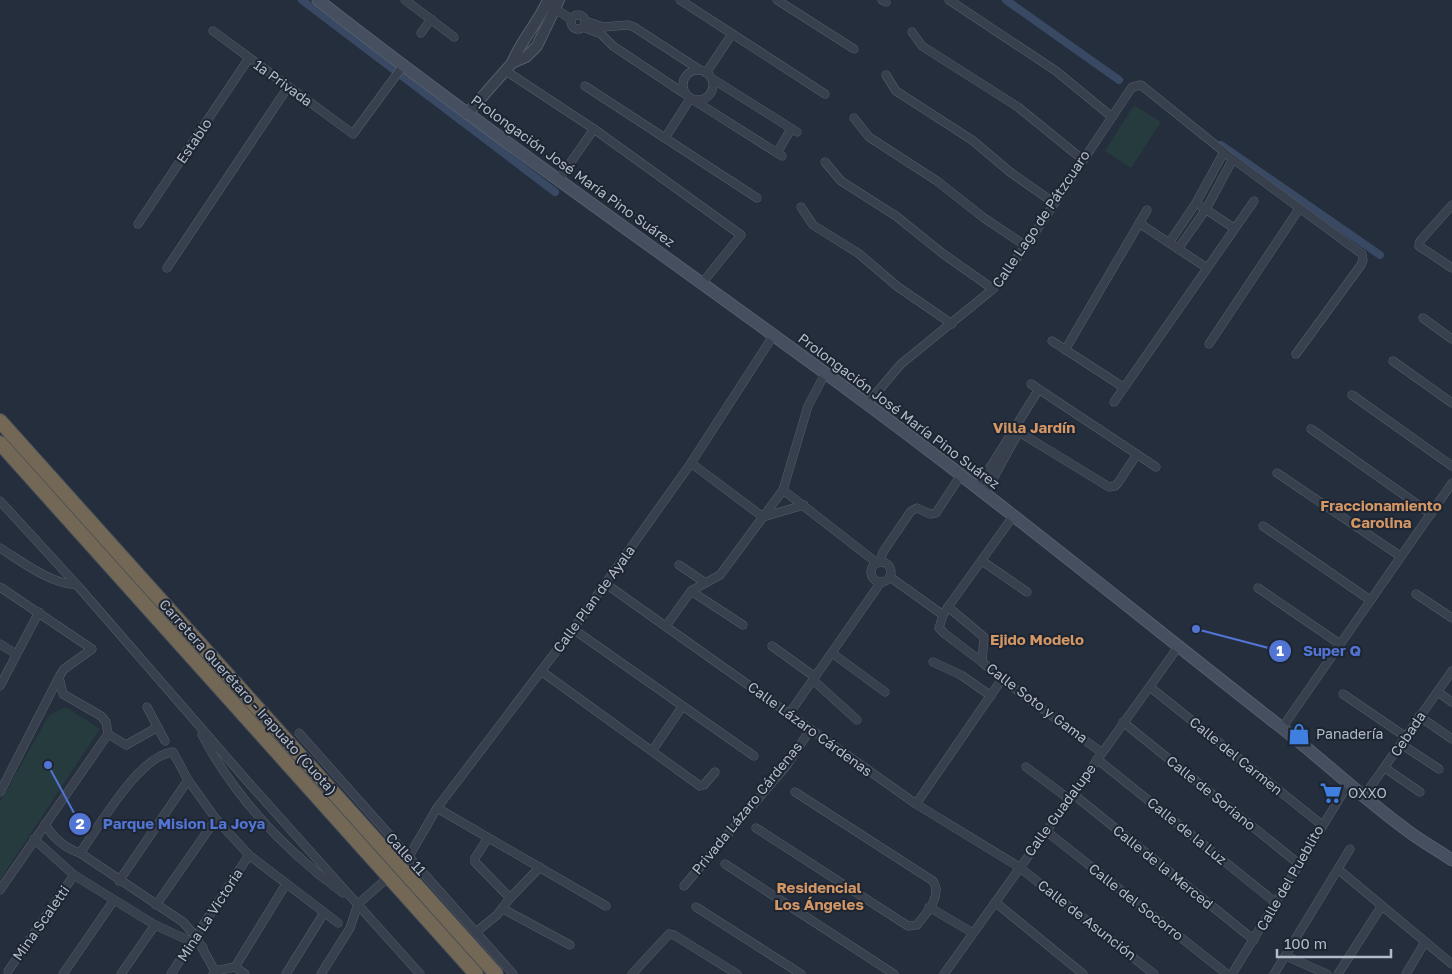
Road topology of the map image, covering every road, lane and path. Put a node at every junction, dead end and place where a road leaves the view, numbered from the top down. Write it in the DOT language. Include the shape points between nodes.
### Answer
graph roads {
  1 [pos="318,0"];
  2 [pos="405,0"];
  3 [pos="680,0"];
  4 [pos="777,0"];
  5 [pos="948,0"];
  6 [pos="551,2"];
  7 [pos="431,19"];
  8 [pos="602,30"];
  9 [pos="213,31"];
  10 [pos="912,32"];
  11 [pos="421,33"];
  12 [pos="732,34"];
  13 [pos="454,37"];
  14 [pos="854,50"];
  15 [pos="249,58"];
  16 [pos="403,66"];
  17 [pos="509,67"];
  18 [pos="706,74"];
  19 [pos="886,75"];
  20 [pos="585,86"];
  21 [pos="288,87"];
  22 [pos="825,94"];
  23 [pos="690,98"];
  24 [pos="467,114"];
  25 [pos="1112,117"];
  26 [pos="854,118"];
  27 [pos="594,129"];
  28 [pos="665,138"];
  29 [pos="1224,152"];
  30 [pos="1082,159"];
  31 [pos="1233,159"];
  32 [pos="825,162"];
  33 [pos="559,179"];
  34 [pos="757,198"];
  35 [pos="1254,201"];
  36 [pos="1054,203"];
  37 [pos="1196,203"];
  38 [pos="1452,205"];
  39 [pos="801,207"];
  40 [pos="1206,209"];
  41 [pos="1299,209"];
  42 [pos="1147,210"];
  43 [pos="138,224"];
  44 [pos="1139,224"];
  45 [pos="1234,228"];
  46 [pos="1169,243"];
  47 [pos="1026,246"];
  48 [pos="1178,249"];
  49 [pos="167,268"];
  50 [pos="1207,268"];
  51 [pos="1452,268"];
  52 [pos="703,282"];
  53 [pos="994,289"];
  54 [pos="1423,318"];
  55 [pos="952,324"];
  56 [pos="773,336"];
  57 [pos="1452,339"];
  58 [pos="1052,341"];
  59 [pos="1209,344"];
  60 [pos="1065,350"];
  61 [pos="1296,354"];
  62 [pos="1393,361"];
  63 [pos="825,374"];
  64 [pos="1031,384"];
  65 [pos="1123,387"];
  66 [pos="1039,389"];
  67 [pos="1352,395"];
  68 [pos="1114,402"];
  69 [pos="1452,403"];
  70 [pos="868,404"];
  71 [pos="0,421"];
  72 [pos="1311,429"];
  73 [pos="1016,431"];
  74 [pos="0,442"];
  75 [pos="1137,454"];
  76 [pos="691,464"];
  77 [pos="1156,466"];
  78 [pos="1452,466"];
  79 [pos="1277,473"];
  80 [pos="960,475"];
  81 [pos="1452,483"];
  82 [pos="783,490"];
  83 [pos="981,490"];
  84 [pos="0,501"];
  85 [pos="804,505"];
  86 [pos="1431,514"];
  87 [pos="1014,515"];
  88 [pos="763,517"];
  89 [pos="1263,526"];
  90 [pos="0,548"];
  91 [pos="1400,556"];
  92 [pos="982,561"];
  93 [pos="879,562"];
  94 [pos="679,565"];
  95 [pos="890,576"];
  96 [pos="704,582"];
  97 [pos="881,582"];
  98 [pos="606,584"];
  99 [pos="77,585"];
  100 [pos="0,587"];
  101 [pos="1258,588"];
  102 [pos="691,591"];
  103 [pos="1027,592"];
  104 [pos="1416,594"];
  105 [pos="1370,600"];
  106 [pos="948,607"];
  107 [pos="39,612"];
  108 [pos="943,615"];
  109 [pos="1452,618"];
  110 [pos="666,626"];
  111 [pos="743,626"];
  112 [pos="573,628"];
  113 [pos="0,644"];
  114 [pos="1340,644"];
  115 [pos="772,646"];
  116 [pos="1178,647"];
  117 [pos="832,653"];
  118 [pos="16,654"];
  119 [pos="933,662"];
  120 [pos="982,662"];
  121 [pos="541,671"];
  122 [pos="1452,671"];
  123 [pos="59,676"];
  124 [pos="814,679"];
  125 [pos="1002,679"];
  126 [pos="0,686"];
  127 [pos="1150,687"];
  128 [pos="885,692"];
  129 [pos="1438,692"];
  130 [pos="63,694"];
  131 [pos="1343,694"];
  132 [pos="991,696"];
  133 [pos="48,698"];
  134 [pos="1452,702"];
  135 [pos="147,707"];
  136 [pos="682,707"];
  137 [pos="789,714"];
  138 [pos="1419,716"];
  139 [pos="857,720"];
  140 [pos="195,721"];
  141 [pos="1123,722"];
  142 [pos="158,727"];
  143 [pos="1282,728"];
  144 [pos="810,730"];
  145 [pos="299,732"];
  146 [pos="108,734"];
  147 [pos="1406,737"];
  148 [pos="1452,739"];
  149 [pos="165,741"];
  150 [pos="1401,744"];
  151 [pos="652,751"];
  152 [pos="754,756"];
  153 [pos="1099,756"];
  154 [pos="1026,767"];
  155 [pos="1386,768"];
  156 [pos="1439,769"];
  157 [pos="716,772"];
  158 [pos="188,780"];
  159 [pos="1348,783"];
  160 [pos="0,792"];
  161 [pos="796,792"];
  162 [pos="1420,792"];
  163 [pos="1364,796"];
  164 [pos="1071,797"];
  165 [pos="916,804"];
  166 [pos="437,808"];
  167 [pos="216,819"];
  168 [pos="46,824"];
  169 [pos="1322,825"];
  170 [pos="756,828"];
  171 [pos="1046,831"];
  172 [pos="488,838"];
  173 [pos="34,839"];
  174 [pos="1350,849"];
  175 [pos="71,850"];
  176 [pos="80,854"];
  177 [pos="250,855"];
  178 [pos="407,860"];
  179 [pos="1452,860"];
  180 [pos="60,862"];
  181 [pos="725,864"];
  182 [pos="1299,864"];
  183 [pos="540,867"];
  184 [pos="1019,867"];
  185 [pos="1339,870"];
  186 [pos="74,875"];
  187 [pos="119,881"];
  188 [pos="384,881"];
  189 [pos="286,884"];
  190 [pos="684,886"];
  191 [pos="0,890"];
  192 [pos="509,897"];
  193 [pos="114,900"];
  194 [pos="995,902"];
  195 [pos="1276,903"];
  196 [pos="358,904"];
  197 [pos="156,905"];
  198 [pos="606,906"];
  199 [pos="696,907"];
  200 [pos="929,907"];
  201 [pos="1380,907"];
  202 [pos="503,909"];
  203 [pos="324,913"];
  204 [pos="338,923"];
  205 [pos="155,926"];
  206 [pos="476,932"];
  207 [pos="973,933"];
  208 [pos="194,940"];
  209 [pos="1254,940"];
  210 [pos="1425,942"];
  211 [pos="570,945"];
  212 [pos="1286,956"];
  213 [pos="1452,964"];
  214 [pos="0,967"];
  215 [pos="235,967"];
  216 [pos="214,972"];
  217 [pos="889,972"];
  218 [pos="10,973"];
  219 [pos="63,974"];
  220 [pos="121,974"];
  221 [pos="171,974"];
  222 [pos="245,974"];
  223 [pos="286,974"];
  224 [pos="320,974"];
  225 [pos="420,974"];
  226 [pos="476,974"];
  227 [pos="496,974"];
  228 [pos="513,974"];
  229 [pos="632,974"];
  230 [pos="737,974"];
  231 [pos="800,974"];
  232 [pos="944,974"];
  233 [pos="1083,974"];
  234 [pos="1154,974"];
  235 [pos="1227,974"];
  236 [pos="1232,974"];
  237 [pos="1274,974"];
  238 [pos="1327,974"];
  239 [pos="1338,974"];
  240 [pos="1406,974"];
  1 -- 16 [label="main road, Prolongación José María Pino Suárez"];
  2 -- 7 [label="street"];
  3 -- 12 [label="street"];
  4 -- 14 [label="street"];
  5 -- 25 [label="street" via="1056,71"];
  6 -- 8 [label="street" via="571,19 573,28 579,29 584,24"];
  6 -- 17 [label="street" via="521,42"];
  6 -- 17 [label="street" via="537,46"];
  7 -- 11 [label="street"];
  7 -- 13 [label="street"];
  8 -- 18 [label="street" via="628,24 634,26"];
  8 -- 23 [label="street" via="613,46"];
  9 -- 15 [label="street, 1a Privada"];
  10 -- 30 [label="street" via="922,46 1018,107"];
  12 -- 18 [label="street"];
  12 -- 22 [label="street"];
  15 -- 21 [label="street, 1a Privada"];
  15 -- 43 [label="street, Establo"];
  16 -- 21 [label="street, 1a Privada" via="353,134"];
  16 -- 24 [label="main road, Prolongación José María Pino Suárez"];
  17 -- 24 [label="street"];
  17 -- 27 [label="street"];
  18 -- 23 [label="street" via="713,84 708,97"];
  18 -- 23 [label="street" via="689,73 685,77 683,88"];
  18 -- 23 [label="street" via="794,131 779,154"];
  19 -- 36 [label="street" via="896,91 972,140"];
  20 -- 28 [label="street"];
  21 -- 49 [label="street"];
  23 -- 28 [label="street"];
  24 -- 33 [label="main road, Prolongación José María Pino Suárez"];
  25 -- 29 [label="street, Calle Lago de Pátzcuaro" via="1132,87 1141,85"];
  25 -- 30 [label="street, Calle Lago de Pátzcuaro"];
  26 -- 47 [label="street" via="869,137 937,181"];
  27 -- 33 [label="street"];
  27 -- 52 [label="street" via="741,235"];
  28 -- 34 [label="street"];
  29 -- 31 [label="street"];
  29 -- 37 [label="street"];
  30 -- 36 [label="street, Calle Lago de Pátzcuaro"];
  31 -- 40 [label="street"];
  31 -- 41 [label="street"];
  32 -- 53 [label="street" via="841,181 896,216"];
  33 -- 52 [label="main road, Prolongación José María Pino Suárez"];
  35 -- 45 [label="street"];
  36 -- 47 [label="street, Calle Lago de Pátzcuaro"];
  37 -- 40 [label="street"];
  37 -- 46 [label="street"];
  38 -- 51 [label="street" via="1419,246"];
  39 -- 55 [label="street" via="813,225 858,253 898,287"];
  40 -- 45 [label="street"];
  40 -- 48 [label="street"];
  41 -- 59 [label="street"];
  41 -- 61 [label="street" via="1360,253 1363,260"];
  42 -- 44 [label="street"];
  44 -- 46 [label="street"];
  44 -- 60 [label="street"];
  45 -- 50 [label="street"];
  46 -- 48 [label="street"];
  47 -- 53 [label="street, Calle Lago de Pátzcuaro"];
  48 -- 50 [label="street"];
  50 -- 65 [label="street"];
  52 -- 56 [label="main road, Prolongación José María Pino Suárez"];
  53 -- 55 [label="street, Calle Lago de Pátzcuaro"];
  54 -- 57 [label="street"];
  55 -- 70 [label="street, Calle Lago de Pátzcuaro" via="901,364"];
  56 -- 63 [label="main road, Prolongación José María Pino Suárez"];
  56 -- 76 [label="street, Calle Plan de Ayala"];
  58 -- 60 [label="street"];
  60 -- 65 [label="street"];
  62 -- 69 [label="street"];
  63 -- 70 [label="main road, Prolongación José María Pino Suárez"];
  63 -- 82 [label="street" via="808,406"];
  64 -- 66 [label="street"];
  65 -- 68 [label="street"];
  66 -- 73 [label="street"];
  66 -- 75 [label="street"];
  67 -- 78 [label="street"];
  70 -- 80 [label="main road, Prolongación José María Pino Suárez"];
  71 -- 227 [label="highway, Carretera Querétaro - Irapuato (Cuota)"];
  72 -- 86 [label="street"];
  73 -- 75 [label="street" via="1109,487 1118,483"];
  73 -- 83 [label="street"];
  74 -- 226 [label="highway, Carretera Querétaro - Irapuato (Cuota)"];
  75 -- 77 [label="street"];
  76 -- 88 [label="street"];
  76 -- 98 [label="street, Calle Plan de Ayala"];
  79 -- 91 [label="street"];
  80 -- 83 [label="main road, Prolongación José María Pino Suárez"];
  80 -- 93 [label="street" via="936,513 917,508 911,512"];
  81 -- 86 [label="street"];
  82 -- 85 [label="street"];
  82 -- 88 [label="street"];
  83 -- 87 [label="main road, Prolongación José María Pino Suárez"];
  84 -- 99 [label="street"];
  85 -- 88 [label="street"];
  85 -- 93 [label="street"];
  86 -- 91 [label="street"];
  87 -- 92 [label="street"];
  87 -- 116 [label="main road, Prolongación José María Pino Suárez"];
  88 -- 96 [label="street" via="720,575"];
  89 -- 105 [label="street"];
  90 -- 99 [label="street" via="50,578"];
  91 -- 105 [label="street"];
  92 -- 103 [label="street"];
  92 -- 106 [label="street"];
  93 -- 95 [label="street" via="890,568"];
  93 -- 97 [label="street" via="871,574"];
  94 -- 96 [label="street"];
  95 -- 97 [label="street"];
  95 -- 108 [label="street"];
  96 -- 102 [label="street"];
  97 -- 117 [label="street"];
  98 -- 110 [label="street, Calle Lázaro Cárdenas"];
  98 -- 112 [label="street, Calle Plan de Ayala"];
  99 -- 140 [label="street"];
  100 -- 107 [label="street"];
  101 -- 114 [label="street"];
  102 -- 110 [label="street"];
  102 -- 111 [label="street"];
  104 -- 109 [label="street"];
  105 -- 114 [label="street"];
  106 -- 108 [label="street"];
  106 -- 120 [label="street, Calle Soto y Gama" via="984,637"];
  107 -- 118 [label="street"];
  107 -- 123 [label="street" via="92,649"];
  108 -- 120 [label="street" via="939,628"];
  110 -- 137 [label="street, Calle Lázaro Cárdenas"];
  112 -- 121 [label="street, Calle Plan de Ayala"];
  112 -- 136 [label="street"];
  113 -- 118 [label="street"];
  114 -- 143 [label="street"];
  115 -- 124 [label="street"];
  116 -- 127 [label="street, Calle Guadalupe"];
  116 -- 143 [label="main road, Prolongación José María Pino Suárez"];
  117 -- 124 [label="street"];
  117 -- 128 [label="street"];
  118 -- 126 [label="street"];
  119 -- 132 [label="street" via="961,675"];
  120 -- 125 [label="street, Calle Soto y Gama"];
  121 -- 151 [label="street"];
  121 -- 166 [label="street, Calle Plan de Ayala"];
  122 -- 129 [label="street, Cebada"];
  123 -- 130 [label="street"];
  123 -- 133 [label="street"];
  124 -- 137 [label="street"];
  124 -- 139 [label="street"];
  125 -- 132 [label="street"];
  125 -- 153 [label="street, Calle Soto y Gama"];
  127 -- 141 [label="street, Calle Guadalupe"];
  127 -- 169 [label="street, Calle del Carmen"];
  129 -- 134 [label="street"];
  129 -- 138 [label="street, Cebada"];
  130 -- 133 [label="street"];
  130 -- 146 [label="street" via="101,716"];
  131 -- 147 [label="street"];
  132 -- 165 [label="street"];
  133 -- 160 [label="street"];
  135 -- 142 [label="street"];
  136 -- 151 [label="street"];
  136 -- 152 [label="street"];
  137 -- 144 [label="street, Calle Lázaro Cárdenas"];
  138 -- 147 [label="street, Cebada"];
  138 -- 148 [label="street"];
  140 -- 196 [label="street"];
  140 -- 196 [label="street" via="219,764 264,820 307,866"];
  141 -- 153 [label="street, Calle Guadalupe"];
  141 -- 182 [label="street, Calle de Soriano"];
  142 -- 146 [label="street" via="126,745"];
  142 -- 149 [label="street"];
  143 -- 159 [label="main road, Prolongación José María Pino Suárez"];
  144 -- 165 [label="street, Calle Lázaro Cárdenas"];
  144 -- 190 [label="street, Privada Lázaro Cárdenas" via="787,765"];
  145 -- 178 [label="street, Calle 11"];
  146 -- 168 [label="street"];
  147 -- 150 [label="street, Cebada"];
  150 -- 155 [label="street, Cebada"];
  150 -- 156 [label="street"];
  151 -- 157 [label="street" via="700,786"];
  153 -- 164 [label="street, Calle Guadalupe"];
  153 -- 195 [label="street, Calle de la Luz"];
  154 -- 164 [label="street, Calle de la Merced"];
  155 -- 162 [label="street"];
  155 -- 163 [label="street, Cebada"];
  158 -- 167 [label="street"];
  158 -- 176 [label="street" via="173,752 136,773"];
  158 -- 187 [label="street"];
  159 -- 163 [label="main road, Prolongación José María Pino Suárez"];
  159 -- 169 [label="street, Calle del Pueblito"];
  161 -- 200 [label="street" via="933,882 937,895"];
  163 -- 179 [label="main road, Prolongación José María Pino Suárez" via="1406,830"];
  164 -- 171 [label="street, Calle Guadalupe"];
  164 -- 209 [label="street, Calle de la Merced"];
  165 -- 184 [label="street, Calle Lázaro Cárdenas"];
  166 -- 172 [label="street"];
  166 -- 178 [label="street, Calle Plan de Ayala"];
  167 -- 177 [label="street"];
  167 -- 197 [label="street"];
  168 -- 173 [label="street"];
  168 -- 175 [label="street" via="56,839"];
  169 -- 182 [label="street, Calle del Pueblito"];
  170 -- 200 [label="street" via="908,926 916,925"];
  171 -- 184 [label="street, Calle Guadalupe"];
  171 -- 235 [label="street, Calle del Socorro"];
  172 -- 183 [label="street"];
  172 -- 192 [label="street" via="475,862"];
  173 -- 180 [label="street"];
  173 -- 191 [label="street"];
  174 -- 185 [label="street"];
  175 -- 176 [label="street"];
  175 -- 180 [label="street"];
  176 -- 187 [label="street"];
  177 -- 189 [label="street"];
  177 -- 208 [label="street, Mina La Victoria"];
  178 -- 206 [label="street, Calle 11"];
  180 -- 186 [label="street"];
  181 -- 217 [label="street"];
  182 -- 195 [label="street, Calle del Pueblito"];
  183 -- 192 [label="street"];
  183 -- 198 [label="street"];
  184 -- 194 [label="street, Calle Guadalupe"];
  184 -- 234 [label="street, Calle de Asunción"];
  185 -- 201 [label="street"];
  185 -- 212 [label="street"];
  186 -- 193 [label="street"];
  186 -- 218 [label="street, Mina Scaletti"];
  187 -- 197 [label="street"];
  188 -- 196 [label="street"];
  189 -- 203 [label="street"];
  189 -- 215 [label="street"];
  192 -- 202 [label="street"];
  193 -- 205 [label="street"];
  193 -- 219 [label="street"];
  194 -- 207 [label="street, Calle Guadalupe"];
  194 -- 233 [label="street"];
  195 -- 209 [label="street, Calle del Pueblito"];
  196 -- 224 [label="street" via="350,928"];
  196 -- 225 [label="street"];
  197 -- 208 [label="street" via="183,922"];
  199 -- 231 [label="street"];
  200 -- 207 [label="street"];
  201 -- 210 [label="street"];
  201 -- 239 [label="street"];
  202 -- 206 [label="street"];
  202 -- 211 [label="street"];
  203 -- 204 [label="street"];
  203 -- 223 [label="street"];
  205 -- 208 [label="street"];
  205 -- 220 [label="street"];
  206 -- 228 [label="street, Calle 11"];
  207 -- 232 [label="street, Calle Guadalupe"];
  208 -- 216 [label="street" via="203,947"];
  208 -- 221 [label="street, Mina La Victoria"];
  209 -- 236 [label="street, Calle del Pueblito"];
  210 -- 213 [label="street"];
  210 -- 240 [label="street"];
  212 -- 237 [label="street"];
  212 -- 238 [label="street"];
  214 -- 218 [label="street"];
  215 -- 216 [label="street"];
  215 -- 222 [label="street"];
  229 -- 230 [label="street" via="669,934"];
}
